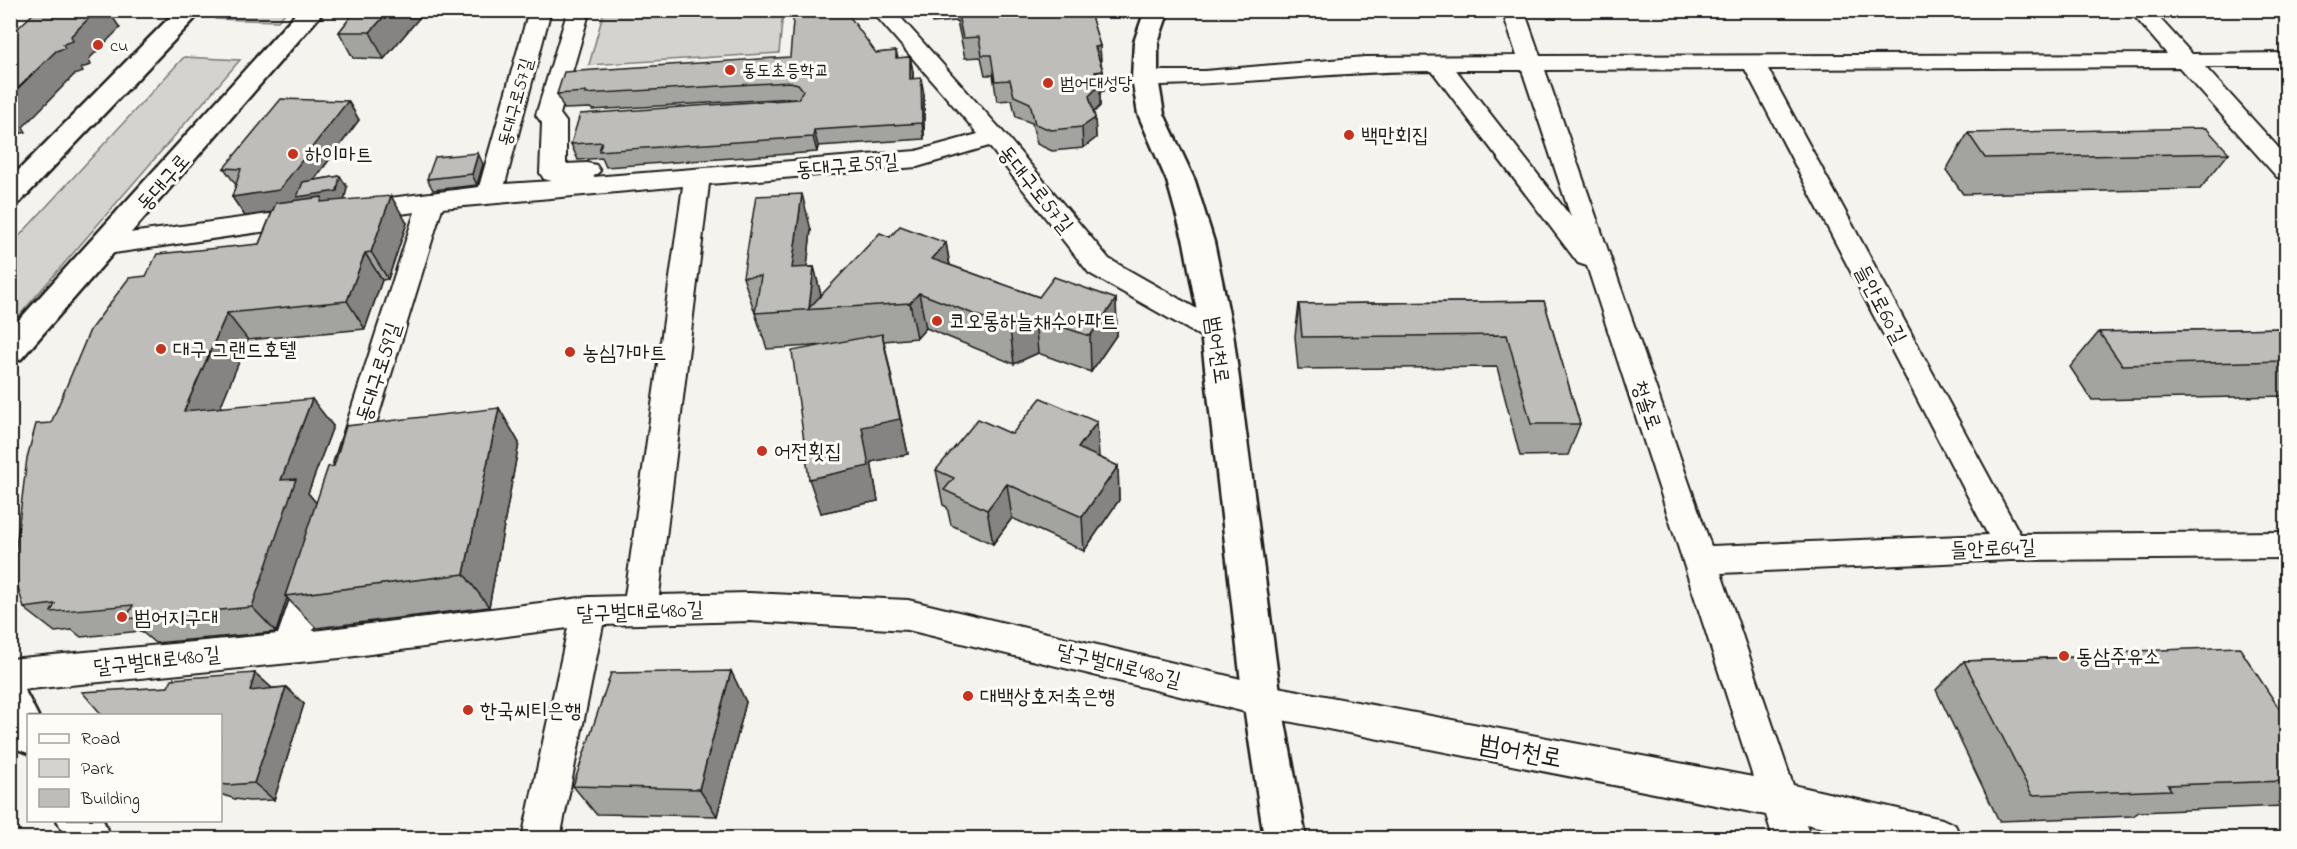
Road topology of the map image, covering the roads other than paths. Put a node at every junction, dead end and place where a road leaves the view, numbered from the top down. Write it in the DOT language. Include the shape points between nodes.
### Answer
graph roads {
  1 [pos="191,10"];
  2 [pos="313,10"];
  3 [pos="540,10"];
  4 [pos="579,10"];
  5 [pos="882,10"];
  6 [pos="1157,10"];
  7 [pos="1512,10"];
  8 [pos="2140,10"];
  9 [pos="2185,60"];
  10 [pos="2286,60"];
  11 [pos="1752,61"];
  12 [pos="1530,63"];
  13 [pos="1439,64"];
  14 [pos="1145,78"];
  15 [pos="994,137"];
  16 [pos="845,152"];
  17 [pos="2286,171"];
  18 [pos="705,172"];
  19 [pos="490,194"];
  20 [pos="10,196"];
  21 [pos="432,200"];
  22 [pos="107,245"];
  23 [pos="1604,278"];
  24 [pos="1217,333"];
  25 [pos="10,351"];
  26 [pos="342,486"];
  27 [pos="324,543"];
  28 [pos="2286,545"];
  29 [pos="2011,547"];
  30 [pos="1700,560"];
  31 [pos="640,609"];
  32 [pos="590,611"];
  33 [pos="291,646"];
  34 [pos="10,675"];
  35 [pos="1262,700"];
  36 [pos="10,701"];
  37 [pos="27,733"];
  38 [pos="1779,800"];
  39 [pos="79,822"];
  40 [pos="90,838"];
  41 [pos="541,838"];
  42 [pos="1285,838"];
  43 [pos="1792,838"];
  44 [pos="1942,838"];
  1 -- 20 [label="main road"];
  2 -- 22 [label="main road, 동대구로"];
  3 -- 19 [label="street, 동대구로57길"];
  4 -- 18 [label="street" via="548,114 566,121 553,173"];
  5 -- 15 [label="street, 동대구로57길"];
  6 -- 14 [label="main road, 범어천로" via="1146,42"];
  7 -- 12 [label="street, 청솔로"];
  8 -- 9 [label="street"];
  9 -- 10 [label="street"];
  9 -- 11 [label="street"];
  9 -- 17 [label="street"];
  11 -- 12 [label="street"];
  11 -- 29 [label="street, 들안로60길"];
  12 -- 13 [label="street"];
  12 -- 23 [label="street, 청솔로"];
  13 -- 14 [label="street" via="1365,64 1205,78"];
  13 -- 23 [label="street"];
  14 -- 24 [label="main road, 범어천로" via="1151,114 1181,182 1199,242"];
  15 -- 18 [label="street, 동대구로59길" via="917,159"];
  15 -- 24 [label="street, 동대구로57길" via="1099,266"];
  16 -- 18 [label="street"];
  18 -- 19 [label="street, 동대구로59길"];
  18 -- 31 [label="street"];
  19 -- 21 [label="street, 동대구로59길"];
  21 -- 22 [label="street, 동대구로59길"];
  21 -- 26 [label="street, 동대구로59길"];
  22 -- 25 [label="main road, 동대구로"];
  23 -- 30 [label="street, 청솔로"];
  24 -- 35 [label="main road, 범어천로"];
  27 -- 33 [label="street"];
  28 -- 29 [label="street, 들안로64길"];
  29 -- 30 [label="street, 들안로64길"];
  30 -- 38 [label="street, 청솔로"];
  31 -- 32 [label="street, 달구벌대로480길"];
  31 -- 35 [label="street, 달구벌대로480길" via="750,607 908,615"];
  32 -- 33 [label="street, 달구벌대로480길"];
  32 -- 41 [label="street"];
  33 -- 34 [label="street, 달구벌대로480길"];
  35 -- 38 [label="street, 범어천로"];
  35 -- 42 [label="main road, 범어천로"];
  36 -- 37 [label="main road"];
  38 -- 43 [label="street, 청솔로"];
  38 -- 44 [label="street, 범어천로"];
  39 -- 40 [label="main road"];
}
